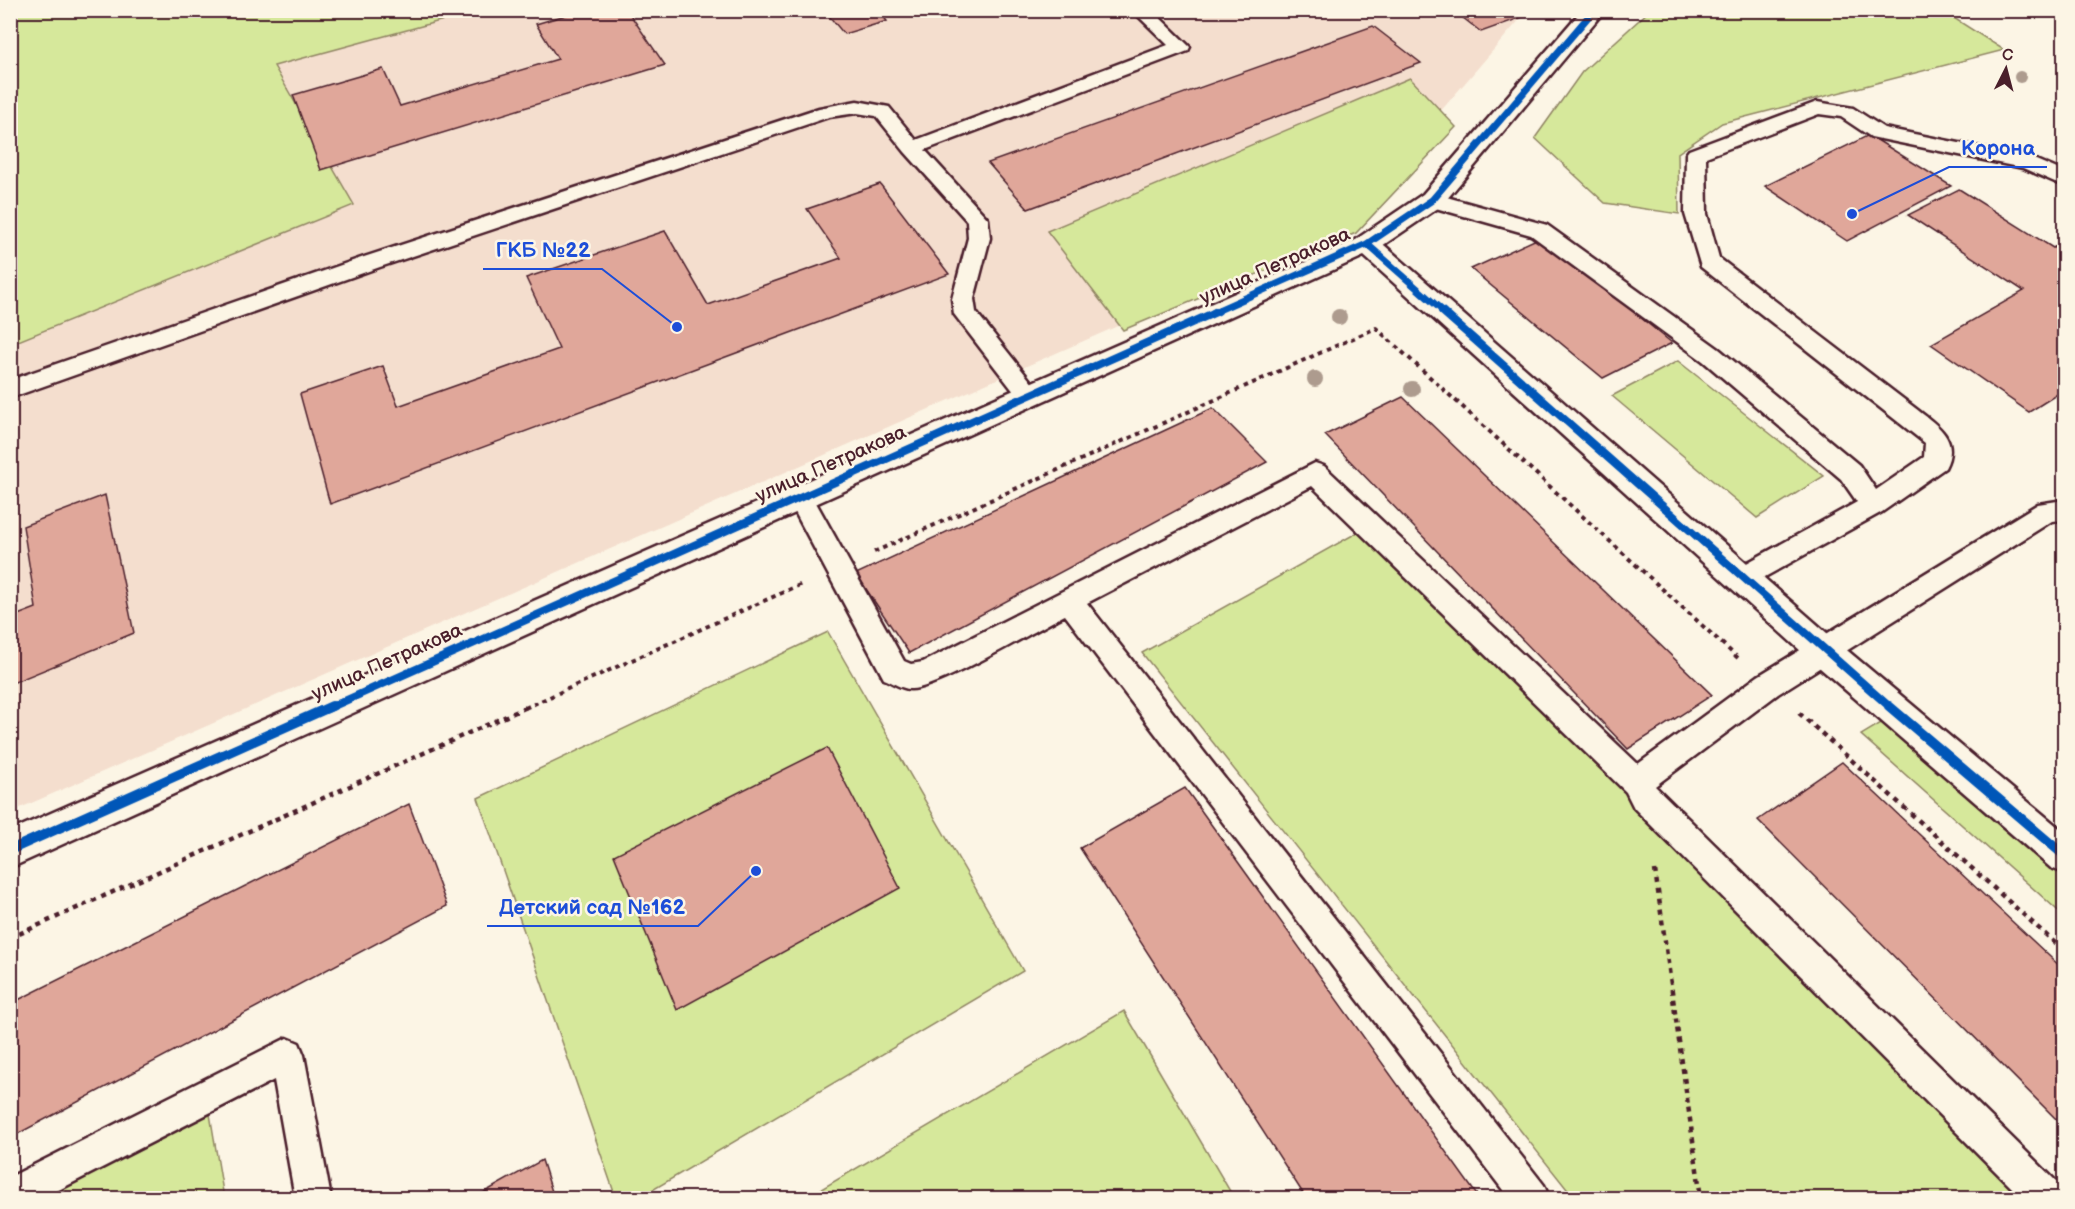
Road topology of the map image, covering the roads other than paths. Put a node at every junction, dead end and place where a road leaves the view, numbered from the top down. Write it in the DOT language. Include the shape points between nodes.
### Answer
graph roads {
  1 [pos="1141,10"];
  2 [pos="1594,10"];
  3 [pos="912,148"];
  4 [pos="2064,180"];
  5 [pos="1432,200"];
  6 [pos="1367,244"];
  7 [pos="10,388"];
  8 [pos="1029,395"];
  9 [pos="800,497"];
  10 [pos="1872,505"];
  11 [pos="2064,510"];
  12 [pos="1743,578"];
  13 [pos="1069,600"];
  14 [pos="1824,651"];
  15 [pos="1637,782"];
  16 [pos="10,850"];
  17 [pos="2064,855"];
  18 [pos="10,1196"];
  19 [pos="313,1198"];
  20 [pos="1531,1198"];
  21 [pos="2048,1198"];
  1 -- 3 [label="lane" via="1181,47"];
  2 -- 5 [label="street, улица Петракова"];
  3 -- 7 [label="lane" via="882,111 857,106 826,112 372,262"];
  3 -- 8 [label="lane" via="977,219 979,238 963,299 965,314"];
  4 -- 10 [label="lane" via="2029,163 1878,134 1846,112 1817,108 1696,154 1696,214 1709,262 1937,441 1936,461"];
  5 -- 6 [label="street, улица Петракова"];
  5 -- 10 [label="lane" via="1539,230 1720,363 1850,472"];
  6 -- 8 [label="street, улица Петракова"];
  6 -- 12 [label="street"];
  8 -- 9 [label="street, улица Петракова"];
  9 -- 13 [label="lane" via="894,669 910,677 927,673"];
  9 -- 16 [label="street, улица Петракова"];
  10 -- 12 [label="lane"];
  11 -- 14 [label="lane" via="2047,511"];
  12 -- 14 [label="street"];
  13 -- 15 [label="lane" via="1315,473"];
  13 -- 20 [label="lane"];
  14 -- 15 [label="lane" via="1768,685"];
  14 -- 17 [label="street"];
  15 -- 21 [label="lane" via="1645,798"];
  18 -- 19 [label="lane" via="287,1054"];
}
